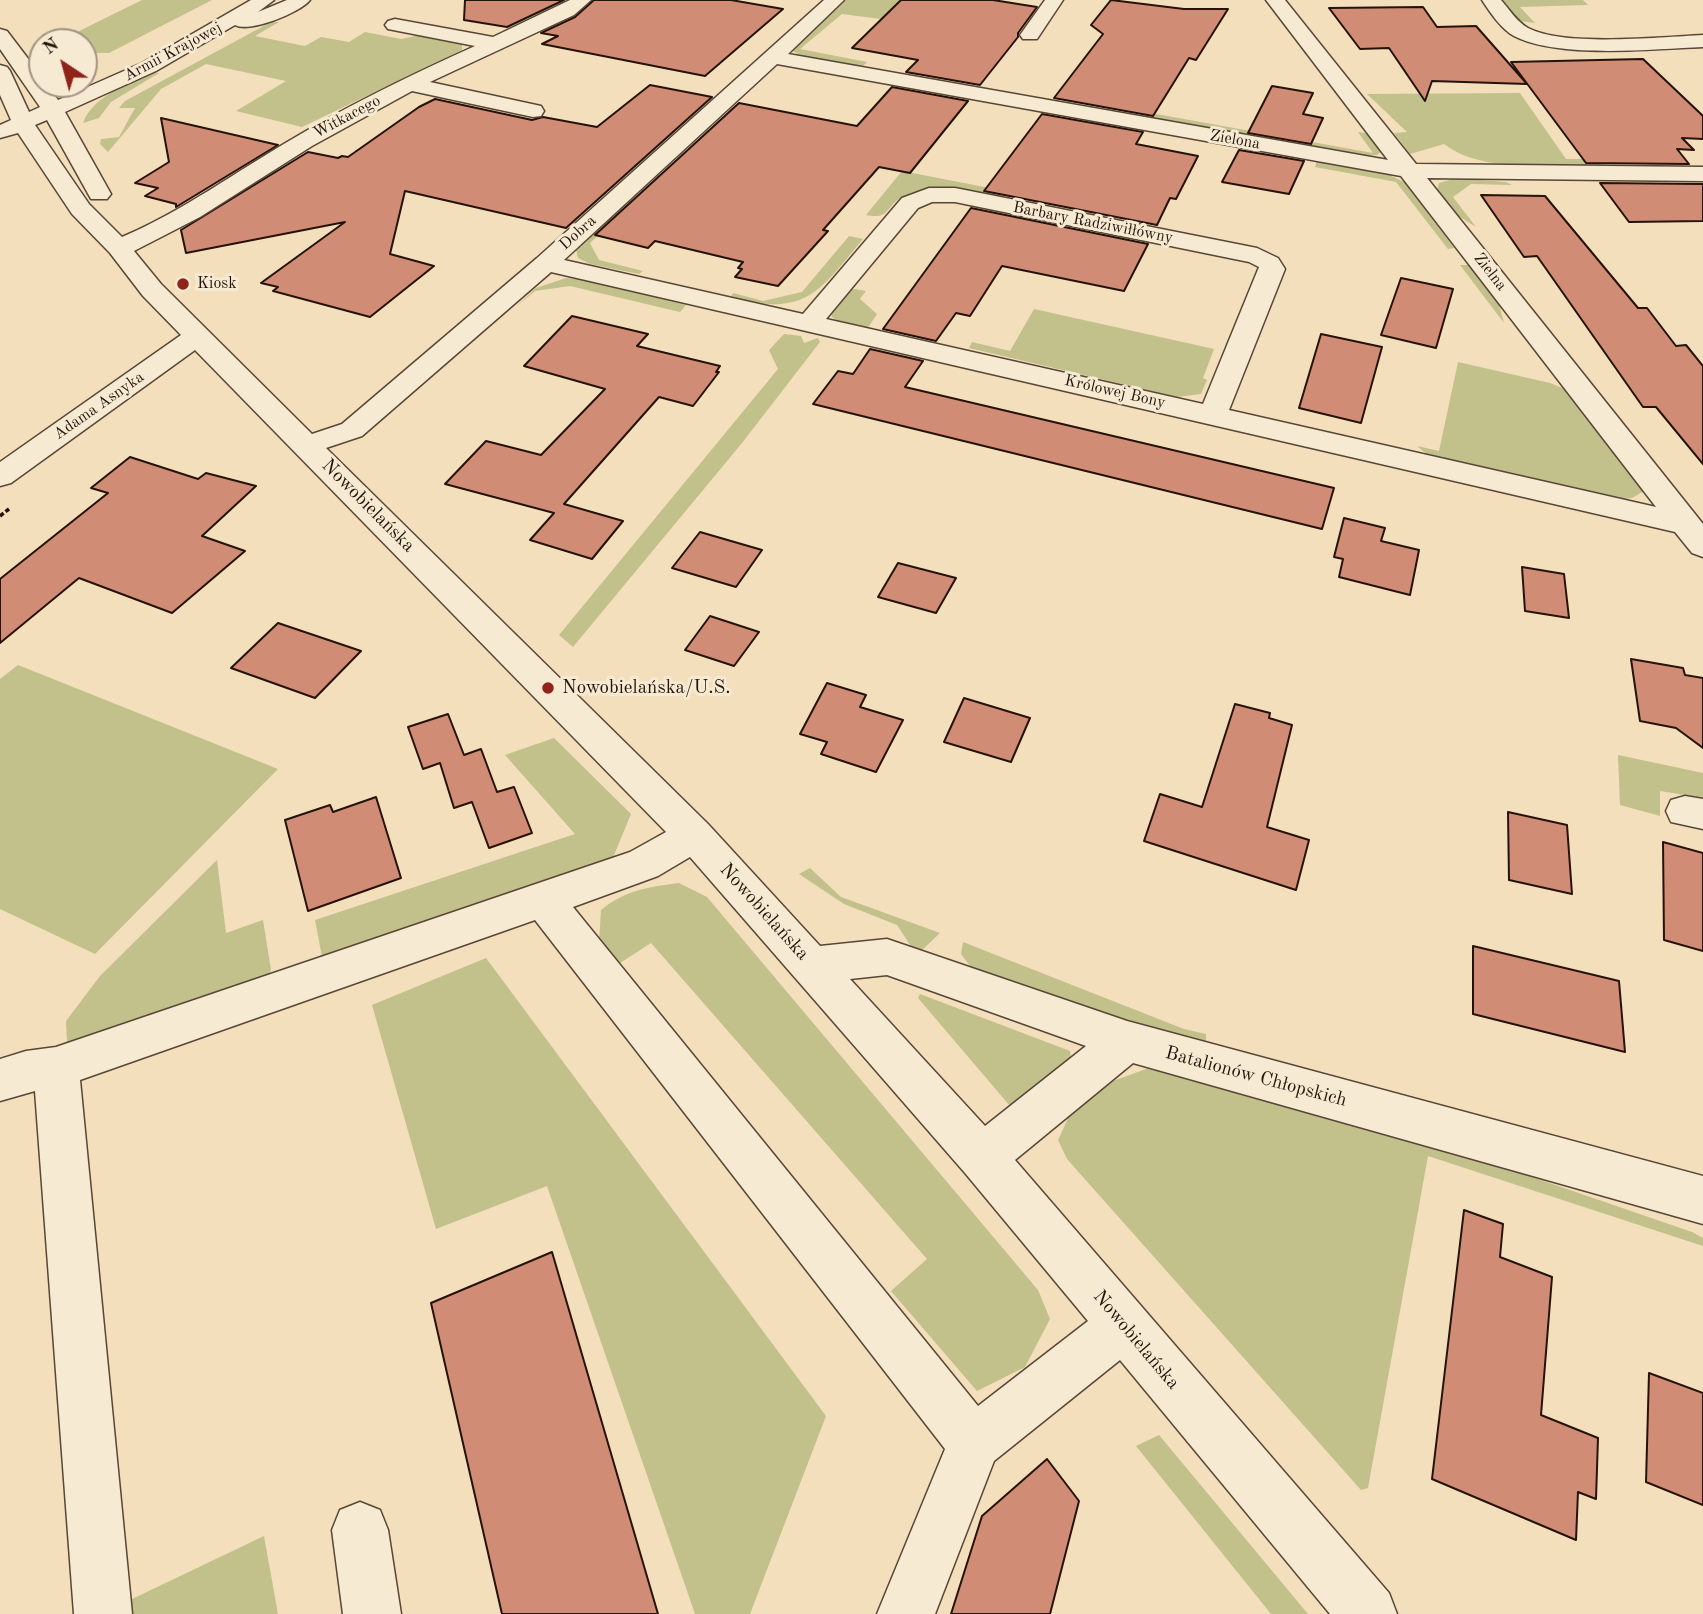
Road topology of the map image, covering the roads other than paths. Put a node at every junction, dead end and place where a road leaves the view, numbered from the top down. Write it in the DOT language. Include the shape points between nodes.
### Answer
graph roads {
  1 [pos="243,0"];
  2 [pos="265,0"];
  3 [pos="301,0"];
  4 [pos="582,0"];
  5 [pos="835,0"];
  6 [pos="1054,0"];
  7 [pos="1275,0"];
  8 [pos="1491,0"];
  9 [pos="395,25"];
  10 [pos="211,33"];
  11 [pos="0,35"];
  12 [pos="1030,35"];
  13 [pos="1703,41"];
  14 [pos="496,44"];
  15 [pos="771,57"];
  16 [pos="28,62"];
  17 [pos="0,71"];
  18 [pos="98,71"];
  19 [pos="408,85"];
  20 [pos="45,98"];
  21 [pos="56,98"];
  22 [pos="48,104"];
  23 [pos="533,111"];
  24 [pos="13,116"];
  25 [pos="0,132"];
  26 [pos="19,154"];
  27 [pos="49,161"];
  28 [pos="1412,171"];
  29 [pos="1703,174"];
  30 [pos="119,248"];
  31 [pos="545,262"];
  32 [pos="809,323"];
  33 [pos="197,336"];
  34 [pos="1213,414"];
  35 [pos="307,445"];
  36 [pos="0,476"];
  37 [pos="1684,524"];
  38 [pos="1703,546"];
  39 [pos="694,835"];
  40 [pos="543,901"];
  41 [pos="812,965"];
  42 [pos="1128,1041"];
  43 [pos="55,1068"];
  44 [pos="0,1080"];
  45 [pos="982,1157"];
  46 [pos="1703,1199"];
  47 [pos="1124,1325"];
  48 [pos="974,1443"];
  49 [pos="360,1530"];
  50 [pos="103,1614"];
  51 [pos="372,1614"];
  52 [pos="906,1614"];
  53 [pos="1368,1614"];
  1 -- 18 [label="street, Armii Krajowej"];
  2 -- 10 [label="street, Armii Krajowej"];
  3 -- 10 [label="street"];
  4 -- 14 [label="street, Witkacego"];
  5 -- 15 [label="street, Dobra"];
  6 -- 12 [label="street"];
  7 -- 28 [label="street, Zielna"];
  8 -- 13 [label="street" via="1517,29 1537,38"];
  9 -- 14 [label="street"];
  10 -- 22 [label="street, Armii Krajowej" via="149,67"];
  11 -- 16 [label="street, Nowobielańska"];
  14 -- 19 [label="street, Witkacego"];
  15 -- 28 [label="street, Zielona"];
  15 -- 31 [label="street, Dobra"];
  17 -- 24 [label="street, Nowobielańska"];
  19 -- 23 [label="street"];
  19 -- 30 [label="street, Witkacego" via="304,141 187,217"];
  20 -- 22 [label="street, Nowobielańska"];
  21 -- 22 [label="street, Armii Krajowej"];
  22 -- 24 [label="street, Armii Krajowej"];
  22 -- 30 [label="street, Nowobielańska" via="100,195"];
  24 -- 25 [label="street, Armii Krajowej"];
  24 -- 27 [label="street, Nowobielańska"];
  26 -- 27 [label="street"];
  27 -- 30 [label="street, Nowobielańska" via="80,209"];
  28 -- 29 [label="street, Zielona"];
  28 -- 37 [label="street, Zielna"];
  30 -- 33 [label="street, Nowobielańska"];
  31 -- 32 [label="street, Królowej Bony"];
  31 -- 35 [label="street, Dobra" via="352,430"];
  32 -- 34 [label="street, Królowej Bony"];
  32 -- 34 [label="street, Barbary Radziwiłłówny" via="910,202 929,195 955,195 1251,254 1263,258 1272,269"];
  33 -- 35 [label="street, Nowobielańska"];
  33 -- 36 [label="street, Adama Asnyka"];
  34 -- 37 [label="street, Królowej Bony"];
  35 -- 39 [label="street, Nowobielańska"];
  37 -- 38 [label="street, Zielna"];
  39 -- 40 [label="street" via="644,863"];
  39 -- 41 [label="street, Nowobielańska"];
  40 -- 43 [label="street"];
  40 -- 48 [label="street"];
  41 -- 42 [label="street, Batalionów Chłopskich" via="887,957"];
  41 -- 45 [label="street, Nowobielańska"];
  42 -- 45 [label="street"];
  42 -- 46 [label="street, Batalionów Chłopskich"];
  43 -- 44 [label="street"];
  43 -- 50 [label="street"];
  45 -- 47 [label="street, Nowobielańska"];
  47 -- 48 [label="street"];
  47 -- 53 [label="street, Nowobielańska"];
  48 -- 52 [label="street"];
  49 -- 51 [label="street"];
}
